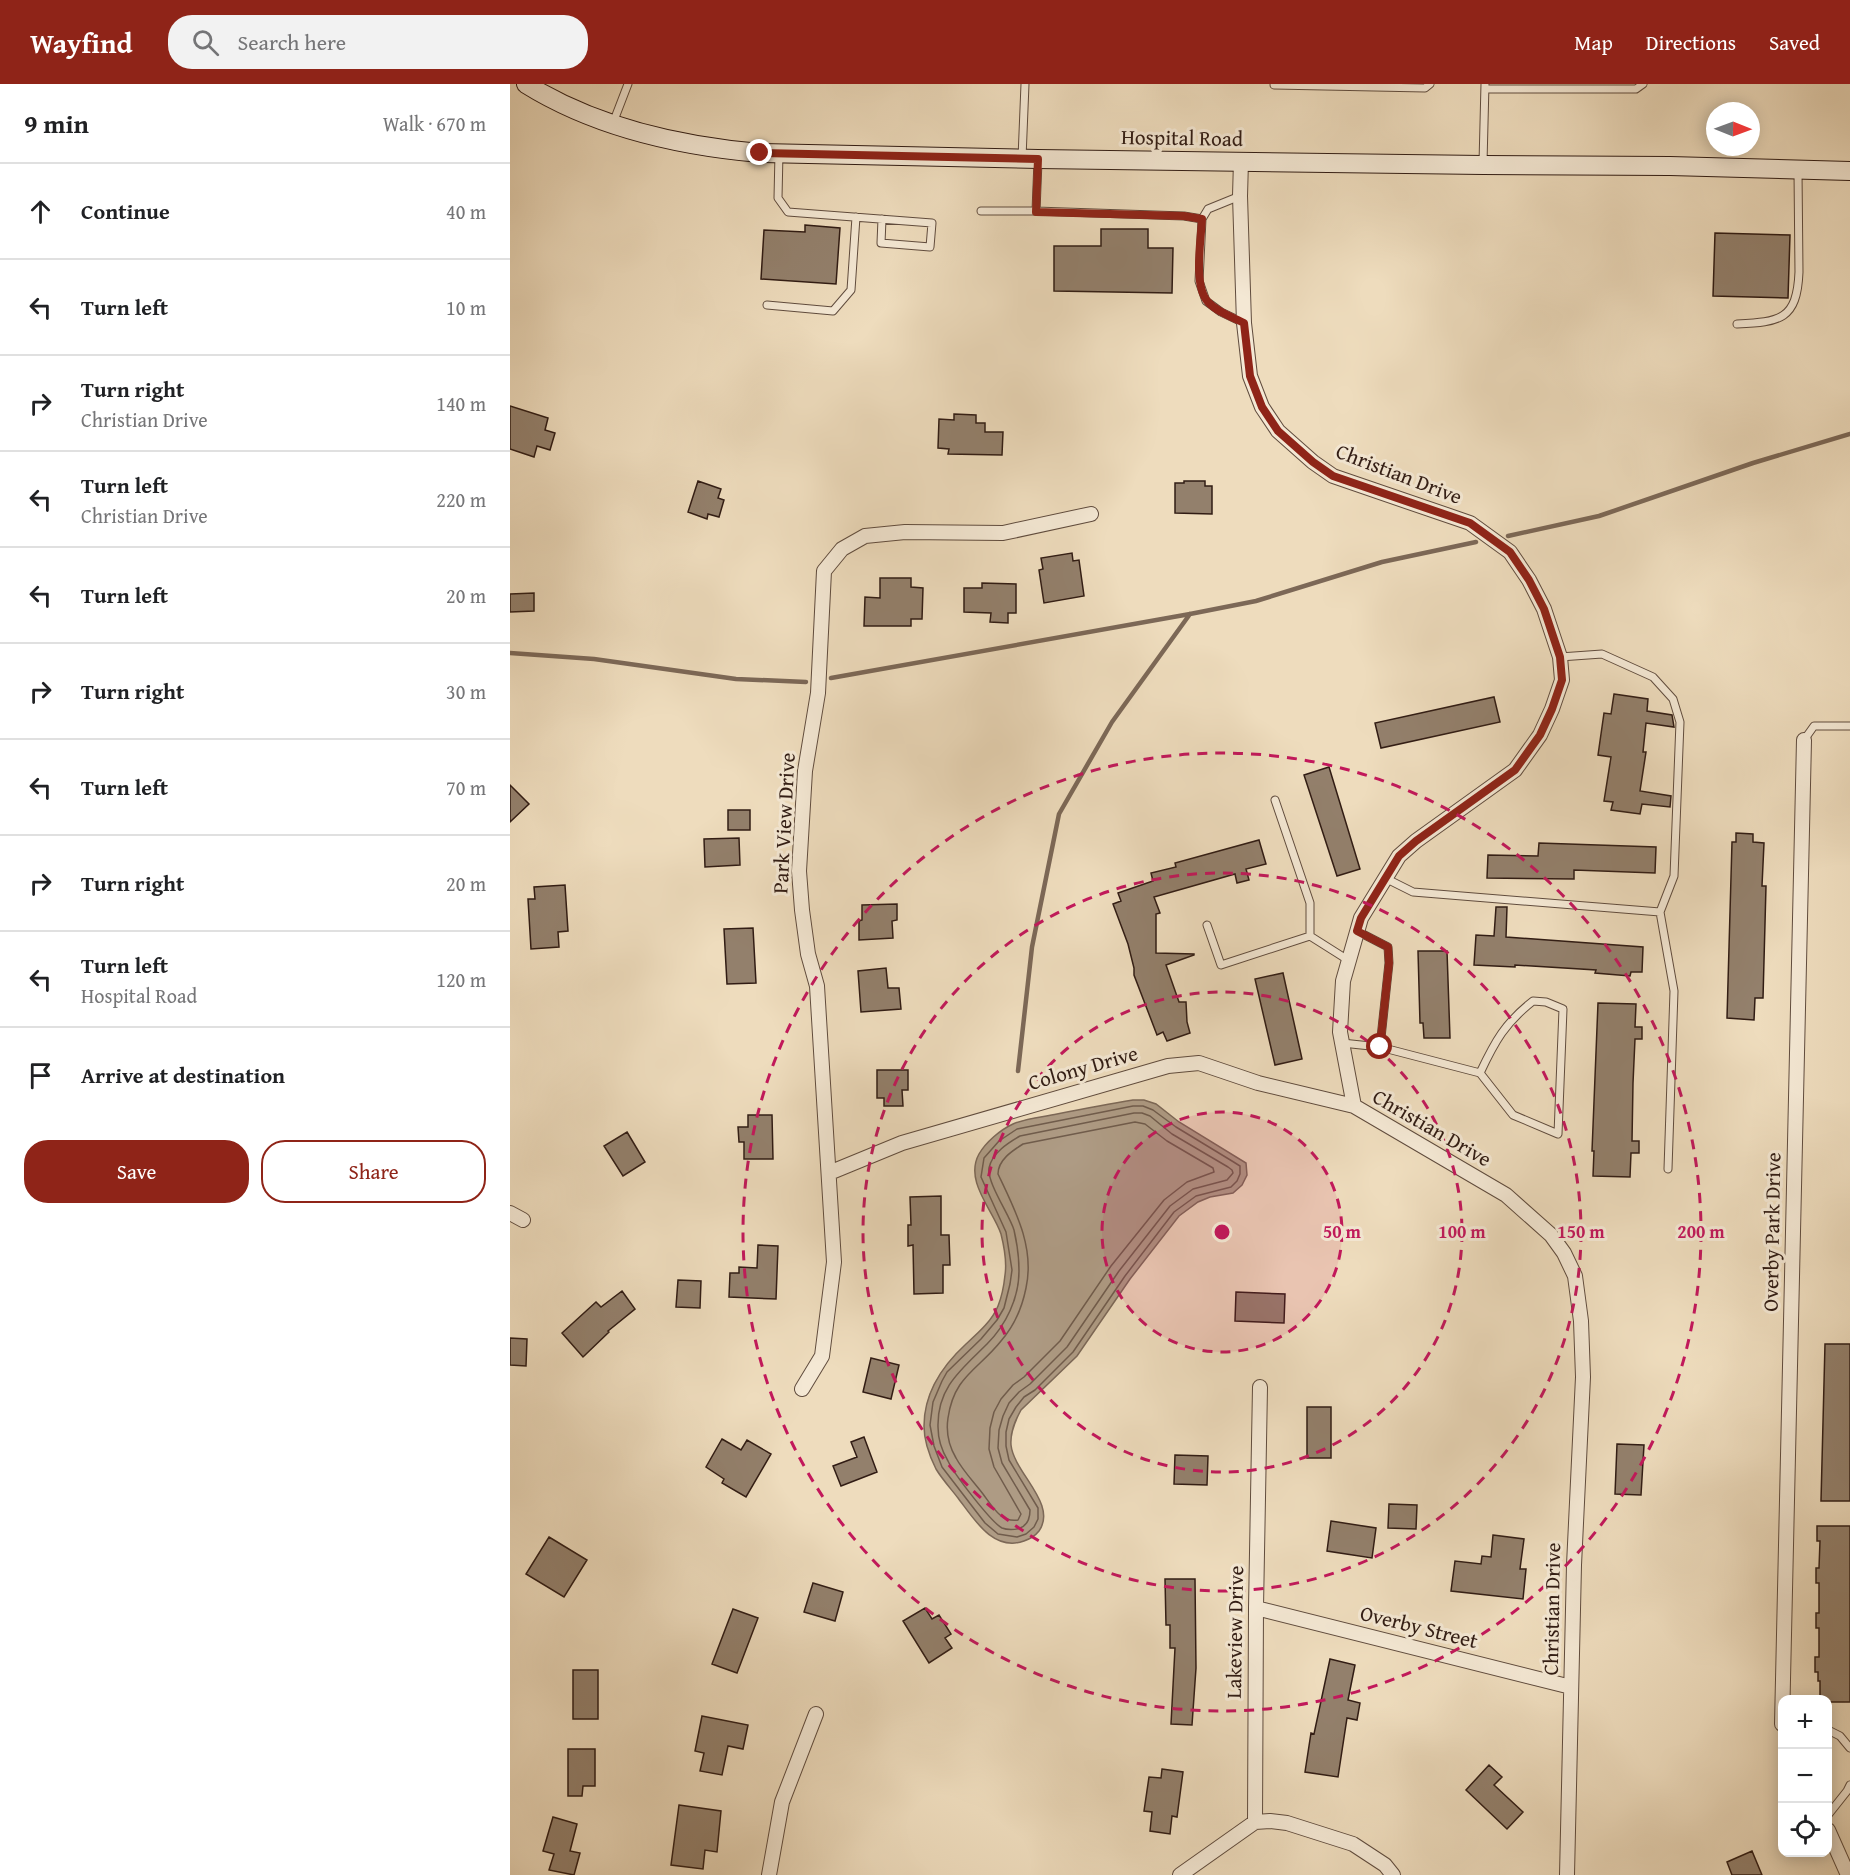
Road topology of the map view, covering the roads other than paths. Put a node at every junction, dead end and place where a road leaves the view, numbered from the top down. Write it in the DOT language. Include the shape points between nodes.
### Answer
graph roads {
  1 [pos="526,84"];
  2 [pos="628,84"];
  3 [pos="1025,84"];
  4 [pos="1430,84"];
  5 [pos="1643,84"];
  6 [pos="1274,85"];
  7 [pos="1485,87"];
  8 [pos="613,123"];
  9 [pos="779,153"];
  10 [pos="1030,159"];
  11 [pos="1241,161"];
  12 [pos="1483,165"];
  13 [pos="1798,170"];
  14 [pos="1850,171"];
  15 [pos="1240,196"];
  16 [pos="981,211"];
  17 [pos="1036,212"];
  18 [pos="856,217"];
  19 [pos="882,219"];
  20 [pos="1202,219"];
  21 [pos="767,305"];
  22 [pos="1244,323"];
  23 [pos="1737,324"];
  24 [pos="1092,514"];
  25 [pos="1560,657"];
  26 [pos="1850,726"];
  27 [pos="1804,741"];
  28 [pos="1275,800"];
  29 [pos="1385,878"];
  30 [pos="1660,912"];
  31 [pos="1207,925"];
  32 [pos="1357,931"];
  33 [pos="1310,936"];
  34 [pos="1348,960"];
  35 [pos="1342,1043"];
  36 [pos="1380,1047"];
  37 [pos="1480,1073"];
  38 [pos="1354,1106"];
  39 [pos="1668,1169"];
  40 [pos="829,1173"];
  41 [pos="510,1213"];
  42 [pos="523,1220"];
  43 [pos="1260,1387"];
  44 [pos="802,1389"];
  45 [pos="1256,1608"];
  46 [pos="1571,1687"];
  47 [pos="1783,1695"];
  48 [pos="816,1713"];
  49 [pos="1832,1733"];
  50 [pos="1850,1748"];
  51 [pos="1850,1785"];
  52 [pos="1832,1809"];
  53 [pos="1255,1822"];
  54 [pos="1832,1841"];
  55 [pos="769,1875"];
  56 [pos="1180,1875"];
  57 [pos="1393,1875"];
  58 [pos="1567,1875"];
  59 [pos="1848,1875"];
  1 -- 8 [label="street, Hospital Road" via="579,112"];
  2 -- 8 [label="lane"];
  3 -- 10 [label="lane"];
  4 -- 6 [label="lane" via="1425,88"];
  5 -- 7 [label="lane" via="1636,89"];
  7 -- 12 [label="lane"];
  8 -- 9 [label="street, Hospital Road" via="720,150"];
  9 -- 10 [label="street, Hospital Road"];
  9 -- 18 [label="lane" via="778,198 788,212"];
  10 -- 11 [label="street, Hospital Road"];
  10 -- 17 [label="lane"];
  11 -- 12 [label="street, Hospital Road"];
  11 -- 15 [label="street, Christian Drive"];
  12 -- 13 [label="street, Hospital Road"];
  13 -- 14 [label="street, Hospital Road"];
  13 -- 23 [label="lane" via="1799,272 1793,303 1777,320"];
  15 -- 20 [label="lane" via="1208,209"];
  15 -- 22 [label="street, Christian Drive"];
  16 -- 17 [label="lane"];
  17 -- 20 [label="lane"];
  18 -- 19 [label="lane"];
  18 -- 21 [label="lane" via="851,290 833,311"];
  19 -- 19 [label="lane" via="932,223 930,247 881,243"];
  20 -- 22 [label="lane" via="1199,281 1206,301"];
  22 -- 25 [label="street, Christian Drive" via="1250,376 1262,407 1278,431 1333,476 1470,523 1510,552 1544,609"];
  24 -- 40 [label="street, Park View Drive" via="1004,533 905,532 865,536 842,549 824,571 818,693 805,771 799,871 808,954 817,986"];
  25 -- 29 [label="street, Christian Drive" via="1562,680 1552,709 1540,735 1515,770 1416,841 1399,856"];
  25 -- 30 [label="lane" via="1602,654 1653,676 1673,699 1680,723 1674,876"];
  26 -- 27 [label="lane" via="1814,726"];
  27 -- 47 [label="street, Overby Park Drive"];
  28 -- 33 [label="lane" via="1310,903"];
  29 -- 30 [label="lane" via="1413,892"];
  29 -- 32 [label="street, Christian Drive"];
  30 -- 39 [label="lane" via="1674,991"];
  31 -- 33 [label="lane" via="1221,965"];
  32 -- 34 [label="street, Christian Drive"];
  32 -- 36 [label="lane" via="1388,947"];
  33 -- 34 [label="lane"];
  34 -- 35 [label="street, Christian Drive" via="1343,981"];
  35 -- 36 [label="lane"];
  35 -- 38 [label="street, Christian Drive"];
  36 -- 37 [label="lane"];
  37 -- 37 [label="lane" via="1513,1116 1558,1134 1563,1009 1533,1001 1515,1015 1495,1041"];
  38 -- 40 [label="street, Colony Drive" via="1199,1064 1168,1066 902,1143"];
  38 -- 46 [label="street, Christian Drive" via="1506,1195 1551,1235 1575,1276 1583,1377"];
  40 -- 44 [label="street, Park View Drive" via="834,1262 822,1356"];
  41 -- 42 [label="street"];
  43 -- 45 [label="street, Lakeview Drive"];
  45 -- 46 [label="street, Overby Street"];
  45 -- 53 [label="street, Lakeview Drive"];
  46 -- 58 [label="street, Christian Drive"];
  48 -- 55 [label="street" via="782,1802"];
  49 -- 50 [label="lane"];
  51 -- 52 [label="lane"];
  53 -- 56 [label="street"];
  53 -- 57 [label="street" via="1287,1823 1353,1844 1385,1865"];
  54 -- 59 [label="street"];
}
